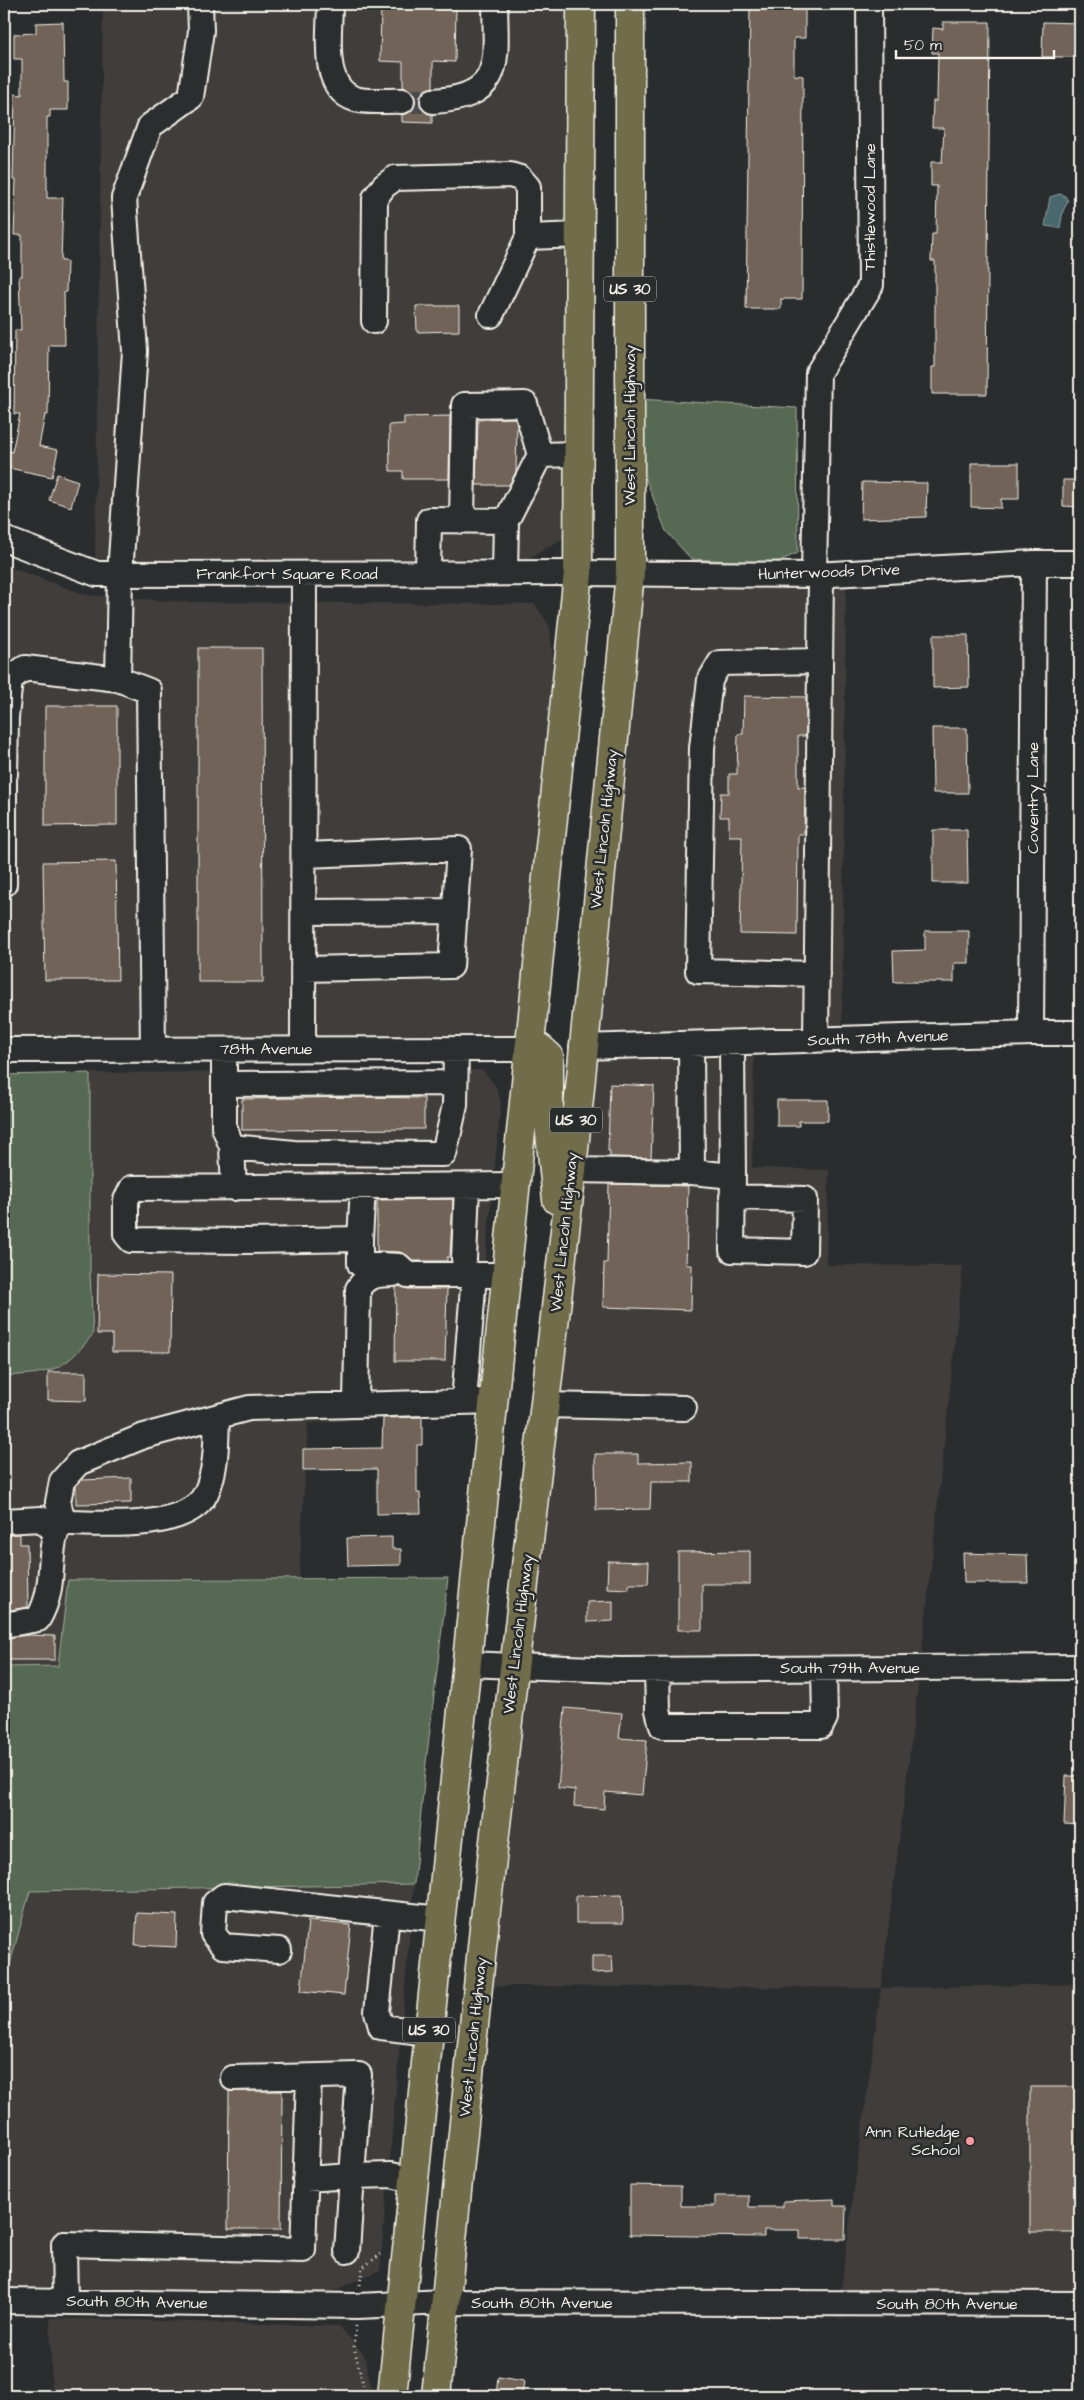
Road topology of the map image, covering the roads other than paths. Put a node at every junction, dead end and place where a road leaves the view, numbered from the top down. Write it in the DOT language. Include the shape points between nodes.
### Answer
graph roads {
  1 [pos="200,4"];
  2 [pos="330,4"];
  3 [pos="495,4"];
  4 [pos="581,4"];
  5 [pos="630,4"];
  6 [pos="869,4"];
  7 [pos="402,101"];
  8 [pos="433,101"];
  9 [pos="528,236"];
  10 [pos="580,236"];
  11 [pos="491,315"];
  12 [pos="374,321"];
  13 [pos="578,454"];
  14 [pos="540,455"];
  15 [pos="462,521"];
  16 [pos="506,521"];
  17 [pos="4,539"];
  18 [pos="1034,563"];
  19 [pos="1080,563"];
  20 [pos="428,573"];
  21 [pos="505,573"];
  22 [pos="578,573"];
  23 [pos="630,573"];
  24 [pos="120,574"];
  25 [pos="304,574"];
  26 [pos="818,575"];
  27 [pos="820,661"];
  28 [pos="118,679"];
  29 [pos="5,717"];
  30 [pos="4,774"];
  31 [pos="304,855"];
  32 [pos="4,884"];
  33 [pos="454,911"];
  34 [pos="304,912"];
  35 [pos="303,969"];
  36 [pos="816,974"];
  37 [pos="1031,1033"];
  38 [pos="1080,1034"];
  39 [pos="816,1040"];
  40 [pos="732,1043"];
  41 [pos="683,1044"];
  42 [pos="582,1047"];
  43 [pos="303,1049"];
  44 [pos="346,1049"];
  45 [pos="456,1049"];
  46 [pos="529,1049"];
  47 [pos="4,1050"];
  48 [pos="153,1050"];
  49 [pos="224,1050"];
  50 [pos="224,1084"];
  51 [pos="344,1084"];
  52 [pos="455,1084"];
  53 [pos="232,1147"];
  54 [pos="572,1170"];
  55 [pos="692,1172"];
  56 [pos="467,1186"];
  57 [pos="517,1186"];
  58 [pos="363,1187"];
  59 [pos="234,1188"];
  60 [pos="360,1239"];
  61 [pos="563,1249"];
  62 [pos="469,1267"];
  63 [pos="408,1275"];
  64 [pos="507,1275"];
  65 [pos="494,1401"];
  66 [pos="464,1402"];
  67 [pos="356,1405"];
  68 [pos="544,1405"];
  69 [pos="684,1408"];
  70 [pos="217,1417"];
  71 [pos="4,1521"];
  72 [pos="59,1524"];
  73 [pos="4,1625"];
  74 [pos="466,1664"];
  75 [pos="514,1666"];
  76 [pos="1080,1667"];
  77 [pos="824,1669"];
  78 [pos="658,1670"];
  79 [pos="387,1914"];
  80 [pos="440,1919"];
  81 [pos="278,1950"];
  82 [pos="428,2033"];
  83 [pos="308,2077"];
  84 [pos="233,2078"];
  85 [pos="352,2176"];
  86 [pos="305,2178"];
  87 [pos="414,2180"];
  88 [pos="347,2251"];
  89 [pos="4,2301"];
  90 [pos="65,2301"];
  91 [pos="445,2302"];
  92 [pos="402,2303"];
  93 [pos="1080,2304"];
  94 [pos="392,2396"];
  95 [pos="436,2396"];
  1 -- 24 [label="street" via="201,31 191,97 150,126 124,198 136,351"];
  2 -- 7 [label="street" via="330,70 338,86 355,99"];
  3 -- 8 [label="street" via="496,56 488,82 474,93 455,100"];
  4 -- 10 [label="main road, US 30"];
  5 -- 23 [label="main road, West Lincoln Highway / US 30"];
  6 -- 26 [label="street, Thistlewood Lane" via="871,285 818,373"];
  9 -- 10 [label="street"];
  9 -- 11 [label="street"];
  9 -- 12 [label="street" via="528,187 520,178 510,175 395,178 375,198"];
  10 -- 13 [label="main road, US 30"];
  13 -- 14 [label="street"];
  13 -- 22 [label="main road, US 30"];
  14 -- 15 [label="street" via="525,404 464,405"];
  14 -- 16 [label="street"];
  15 -- 16 [label="street"];
  15 -- 20 [label="street" via="429,520"];
  16 -- 21 [label="street"];
  17 -- 24 [label="street, Frankfort Square Road" via="97,574"];
  18 -- 19 [label="street, Hunterwoods Drive"];
  18 -- 26 [label="street, Hunterwoods Drive"];
  18 -- 37 [label="street, Coventry Lane"];
  20 -- 21 [label="street, Frankfort Square Road"];
  20 -- 25 [label="street, Frankfort Square Road"];
  21 -- 22 [label="street, Frankfort Square Road"];
  22 -- 23 [label="street, Hunterwoods Drive"];
  22 -- 46 [label="main road, US 30"];
  23 -- 26 [label="street, Hunterwoods Drive"];
  23 -- 42 [label="main road, West Lincoln Highway / US 30"];
  24 -- 25 [label="street, Frankfort Square Road"];
  24 -- 28 [label="street"];
  25 -- 31 [label="street"];
  26 -- 27 [label="street, Thistlewood Lane"];
  27 -- 36 [label="street, Thistlewood Lane"];
  27 -- 36 [label="street" via="720,663 710,680 702,748 698,908 698,972"];
  28 -- 29 [label="street" via="25,668 10,679"];
  28 -- 48 [label="street" via="149,690"];
  29 -- 30 [label="street"];
  30 -- 32 [label="street"];
  31 -- 33 [label="street" via="459,849"];
  31 -- 34 [label="street"];
  33 -- 34 [label="street"];
  33 -- 35 [label="street" via="450,966"];
  34 -- 35 [label="street"];
  35 -- 43 [label="street"];
  36 -- 39 [label="street, Thistlewood Lane"];
  37 -- 38 [label="street, South 78th Avenue"];
  37 -- 39 [label="street, South 78th Avenue"];
  39 -- 40 [label="street, South 78th Avenue"];
  40 -- 41 [label="street, South 78th Avenue"];
  40 -- 55 [label="street" via="733,1186"];
  41 -- 42 [label="street"];
  41 -- 55 [label="street"];
  42 -- 54 [label="main road, West Lincoln Highway / US 30"];
  43 -- 44 [label="street, 78th Avenue"];
  43 -- 49 [label="street, 78th Avenue"];
  44 -- 45 [label="street, 78th Avenue"];
  44 -- 51 [label="street"];
  45 -- 46 [label="street, 78th Avenue"];
  45 -- 52 [label="street"];
  46 -- 57 [label="main road, US 30"];
  46 -- 61 [label="main road" via="540,1048 549,1056 549,1124"];
  47 -- 48 [label="street, 78th Avenue"];
  48 -- 49 [label="street, 78th Avenue"];
  49 -- 50 [label="street"];
  50 -- 51 [label="street"];
  50 -- 53 [label="street" via="224,1127"];
  51 -- 52 [label="street"];
  52 -- 53 [label="street" via="455,1106 444,1154 294,1153"];
  53 -- 59 [label="street"];
  54 -- 55 [label="street"];
  54 -- 61 [label="main road, West Lincoln Highway / US 30"];
  56 -- 57 [label="street"];
  56 -- 58 [label="street"];
  56 -- 62 [label="street"];
  57 -- 64 [label="main road, US 30"];
  58 -- 59 [label="street"];
  58 -- 60 [label="street"];
  59 -- 60 [label="street" via="132,1188 126,1200 126,1234 131,1240"];
  60 -- 63 [label="street" via="360,1264 399,1266"];
  61 -- 68 [label="main road, West Lincoln Highway / US 30"];
  62 -- 63 [label="street"];
  62 -- 64 [label="street"];
  62 -- 66 [label="street"];
  63 -- 67 [label="street" via="372,1276 363,1280 358,1289"];
  64 -- 65 [label="main road, US 30"];
  65 -- 66 [label="street"];
  65 -- 74 [label="main road, US 30"];
  66 -- 67 [label="street"];
  67 -- 70 [label="street" via="249,1408"];
  68 -- 69 [label="street"];
  68 -- 75 [label="main road, West Lincoln Highway / US 30"];
  70 -- 72 [label="street" via="144,1436 78,1463 62,1480"];
  70 -- 72 [label="street" via="214,1472 206,1495 194,1508 159,1522"];
  71 -- 72 [label="street" via="40,1519"];
  72 -- 73 [label="street" via="46,1605 38,1619"];
  74 -- 75 [label="street, South 79th Avenue"];
  74 -- 80 [label="main road, US 30"];
  75 -- 78 [label="street, South 79th Avenue"];
  75 -- 91 [label="main road, West Lincoln Highway / US 30"];
  76 -- 77 [label="street, South 79th Avenue"];
  77 -- 78 [label="street, South 79th Avenue"];
  77 -- 78 [label="street" via="825,1718 821,1726 707,1727 662,1726 658,1710"];
  79 -- 80 [label="street"];
  79 -- 81 [label="street" via="224,1896 215,1903 213,1934 223,1946"];
  79 -- 82 [label="street" via="377,2012 381,2027"];
  80 -- 82 [label="main road, US 30"];
  82 -- 87 [label="main road, US 30"];
  83 -- 84 [label="street"];
  83 -- 85 [label="street" via="360,2075"];
  83 -- 86 [label="street"];
  85 -- 86 [label="street"];
  85 -- 87 [label="street" via="391,2175"];
  85 -- 88 [label="street"];
  86 -- 90 [label="street" via="303,2250 64,2244"];
  87 -- 92 [label="main road, US 30"];
  89 -- 90 [label="street, South 80th Avenue"];
  90 -- 92 [label="street, South 80th Avenue" via="358,2306"];
  91 -- 92 [label="street, South 80th Avenue"];
  91 -- 93 [label="street, South 80th Avenue"];
  91 -- 95 [label="main road, West Lincoln Highway / US 30"];
  92 -- 94 [label="main road, US 30"];
}
